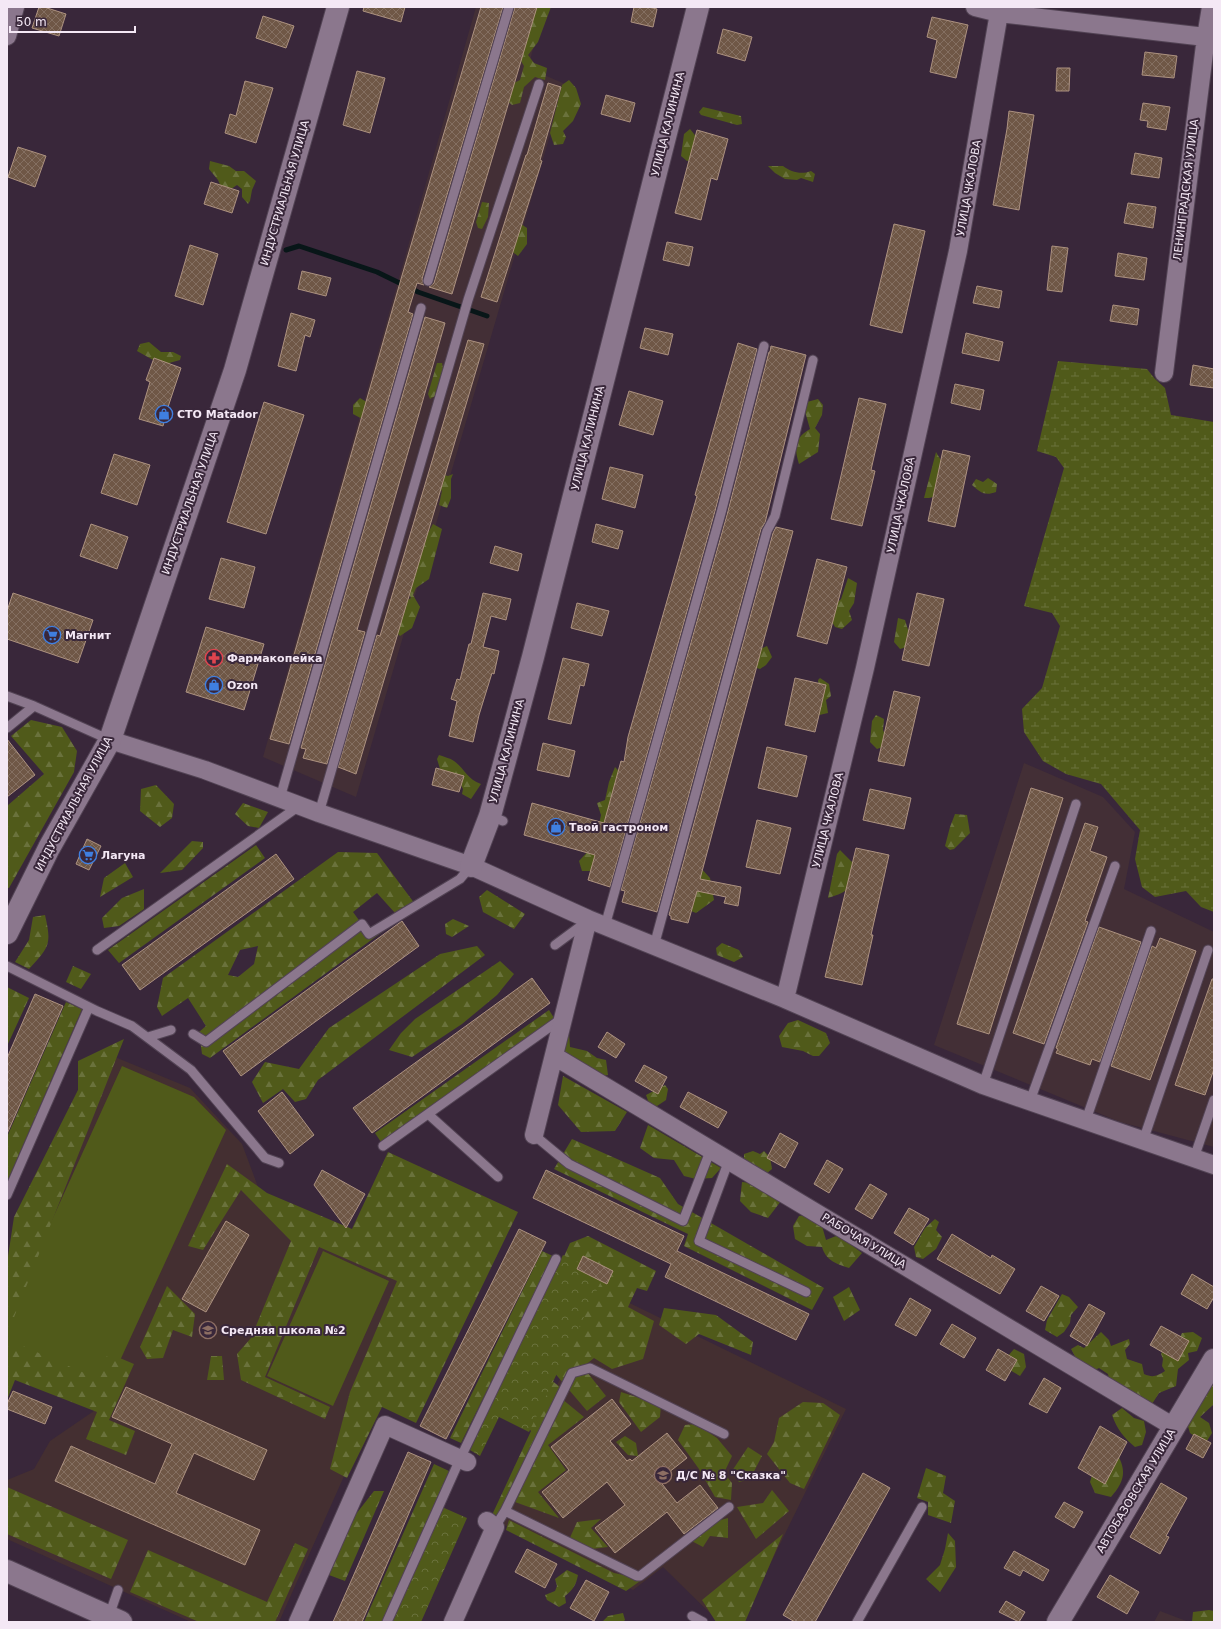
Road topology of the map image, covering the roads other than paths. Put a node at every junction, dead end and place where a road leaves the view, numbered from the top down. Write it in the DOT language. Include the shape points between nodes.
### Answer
graph roads {
  1 [pos="15,7"];
  2 [pos="338,7"];
  3 [pos="509,7"];
  4 [pos="698,7"];
  5 [pos="975,7"];
  6 [pos="1211,7"];
  7 [pos="1000,10"];
  8 [pos="7,36"];
  9 [pos="1210,38"];
  10 [pos="539,84"];
  11 [pos="428,281"];
  12 [pos="422,308"];
  13 [pos="764,346"];
  14 [pos="813,360"];
  15 [pos="1164,373"];
  16 [pos="7,696"];
  17 [pos="34,706"];
  18 [pos="7,728"];
  19 [pos="110,740"];
  20 [pos="280,798"];
  21 [pos="1076,804"];
  22 [pos="299,806"];
  23 [pos="319,813"];
  24 [pos="471,866"];
  25 [pos="1115,866"];
  26 [pos="596,923"];
  27 [pos="1151,931"];
  28 [pos="7,933"];
  29 [pos="556,946"];
  30 [pos="654,946"];
  31 [pos="97,950"];
  32 [pos="1208,950"];
  33 [pos="7,966"];
  34 [pos="784,999"];
  35 [pos="89,1007"];
  36 [pos="564,1017"];
  37 [pos="171,1030"];
  38 [pos="193,1034"];
  39 [pos="148,1038"];
  40 [pos="554,1056"];
  41 [pos="983,1085"];
  42 [pos="1214,1100"];
  43 [pos="1030,1101"];
  44 [pos="428,1114"];
  45 [pos="1086,1120"];
  46 [pos="534,1135"];
  47 [pos="1143,1141"];
  48 [pos="383,1146"];
  49 [pos="710,1149"];
  50 [pos="1194,1158"];
  51 [pos="729,1160"];
  52 [pos="279,1163"];
  53 [pos="1214,1165"];
  54 [pos="498,1177"];
  55 [pos="7,1195"];
  56 [pos="556,1259"];
  57 [pos="806,1292"];
  58 [pos="1214,1360"];
  59 [pos="1174,1427"];
  60 [pos="724,1434"];
  61 [pos="464,1460"];
  62 [pos="729,1507"];
  63 [pos="922,1507"];
  64 [pos="504,1511"];
  65 [pos="491,1524"];
  66 [pos="7,1572"];
  67 [pos="118,1590"];
  68 [pos="692,1616"];
  69 [pos="115,1619"];
  70 [pos="298,1622"];
  71 [pos="387,1622"];
  72 [pos="453,1622"];
  73 [pos="703,1622"];
  74 [pos="857,1622"];
  75 [pos="1058,1622"];
  1 -- 8 [label="street"];
  2 -- 19 [label="street, ИНДУСТРИАЛЬНАЯ УЛИЦА" via="235,370"];
  3 -- 11 [label="lane"];
  4 -- 24 [label="street, УЛИЦА КАЛИНИНА" via="533,657 496,819"];
  5 -- 7 [label="street"];
  6 -- 9 [label="street, ЛЕНИНГРАДСКАЯ УЛИЦА"];
  7 -- 9 [label="street"];
  7 -- 34 [label="street, УЛИЦА ЧКАЛОВА" via="958,251 865,668"];
  9 -- 15 [label="street, ЛЕНИНГРАДСКАЯ УЛИЦА"];
  10 -- 23 [label="lane" via="468,300"];
  12 -- 20 [label="lane"];
  13 -- 26 [label="lane" via="721,513"];
  14 -- 30 [label="lane" via="775,516 767,531"];
  16 -- 17 [label="lane"];
  17 -- 18 [label="lane"];
  17 -- 19 [label="lane"];
  19 -- 20 [label="street" via="205,770"];
  19 -- 28 [label="street, ИНДУСТРИАЛЬНАЯ УЛИЦА" via="45,870"];
  20 -- 22 [label="street"];
  21 -- 41 [label="lane"];
  22 -- 23 [label="street"];
  22 -- 31 [label="lane"];
  23 -- 24 [label="street"];
  24 -- 26 [label="street"];
  24 -- 38 [label="lane" via="460,879 369,934 362,924 206,1042"];
  25 -- 43 [label="lane"];
  26 -- 29 [label="lane"];
  26 -- 30 [label="street"];
  26 -- 36 [label="street"];
  27 -- 45 [label="lane"];
  30 -- 34 [label="street"];
  32 -- 47 [label="lane"];
  33 -- 35 [label="lane"];
  34 -- 41 [label="street"];
  35 -- 39 [label="lane" via="132,1026"];
  35 -- 55 [label="lane"];
  36 -- 40 [label="street"];
  36 -- 44 [label="lane"];
  37 -- 39 [label="lane"];
  39 -- 52 [label="lane" via="191,1070 265,1158"];
  40 -- 46 [label="street"];
  40 -- 49 [label="street, РАБОЧАЯ УЛИЦА"];
  41 -- 43 [label="street"];
  42 -- 50 [label="lane"];
  43 -- 45 [label="street"];
  44 -- 48 [label="lane"];
  44 -- 54 [label="lane"];
  45 -- 47 [label="street"];
  46 -- 49 [label="lane" via="569,1164 683,1221"];
  47 -- 50 [label="street"];
  49 -- 51 [label="street, РАБОЧАЯ УЛИЦА"];
  50 -- 53 [label="street"];
  51 -- 57 [label="lane" via="699,1241"];
  51 -- 59 [label="street, РАБОЧАЯ УЛИЦА"];
  56 -- 61 [label="lane"];
  58 -- 59 [label="street, АВТОБАЗОВСКАЯ УЛИЦА"];
  59 -- 75 [label="street, АВТОБАЗОВСКАЯ УЛИЦА"];
  60 -- 64 [label="lane" via="590,1368 572,1373"];
  61 -- 70 [label="street" via="385,1425"];
  61 -- 71 [label="lane"];
  62 -- 64 [label="lane" via="640,1576"];
  63 -- 74 [label="lane"];
  64 -- 65 [label="lane"];
  65 -- 72 [label="street"];
  66 -- 69 [label="street"];
  67 -- 69 [label="lane"];
  68 -- 73 [label="lane"];
}
